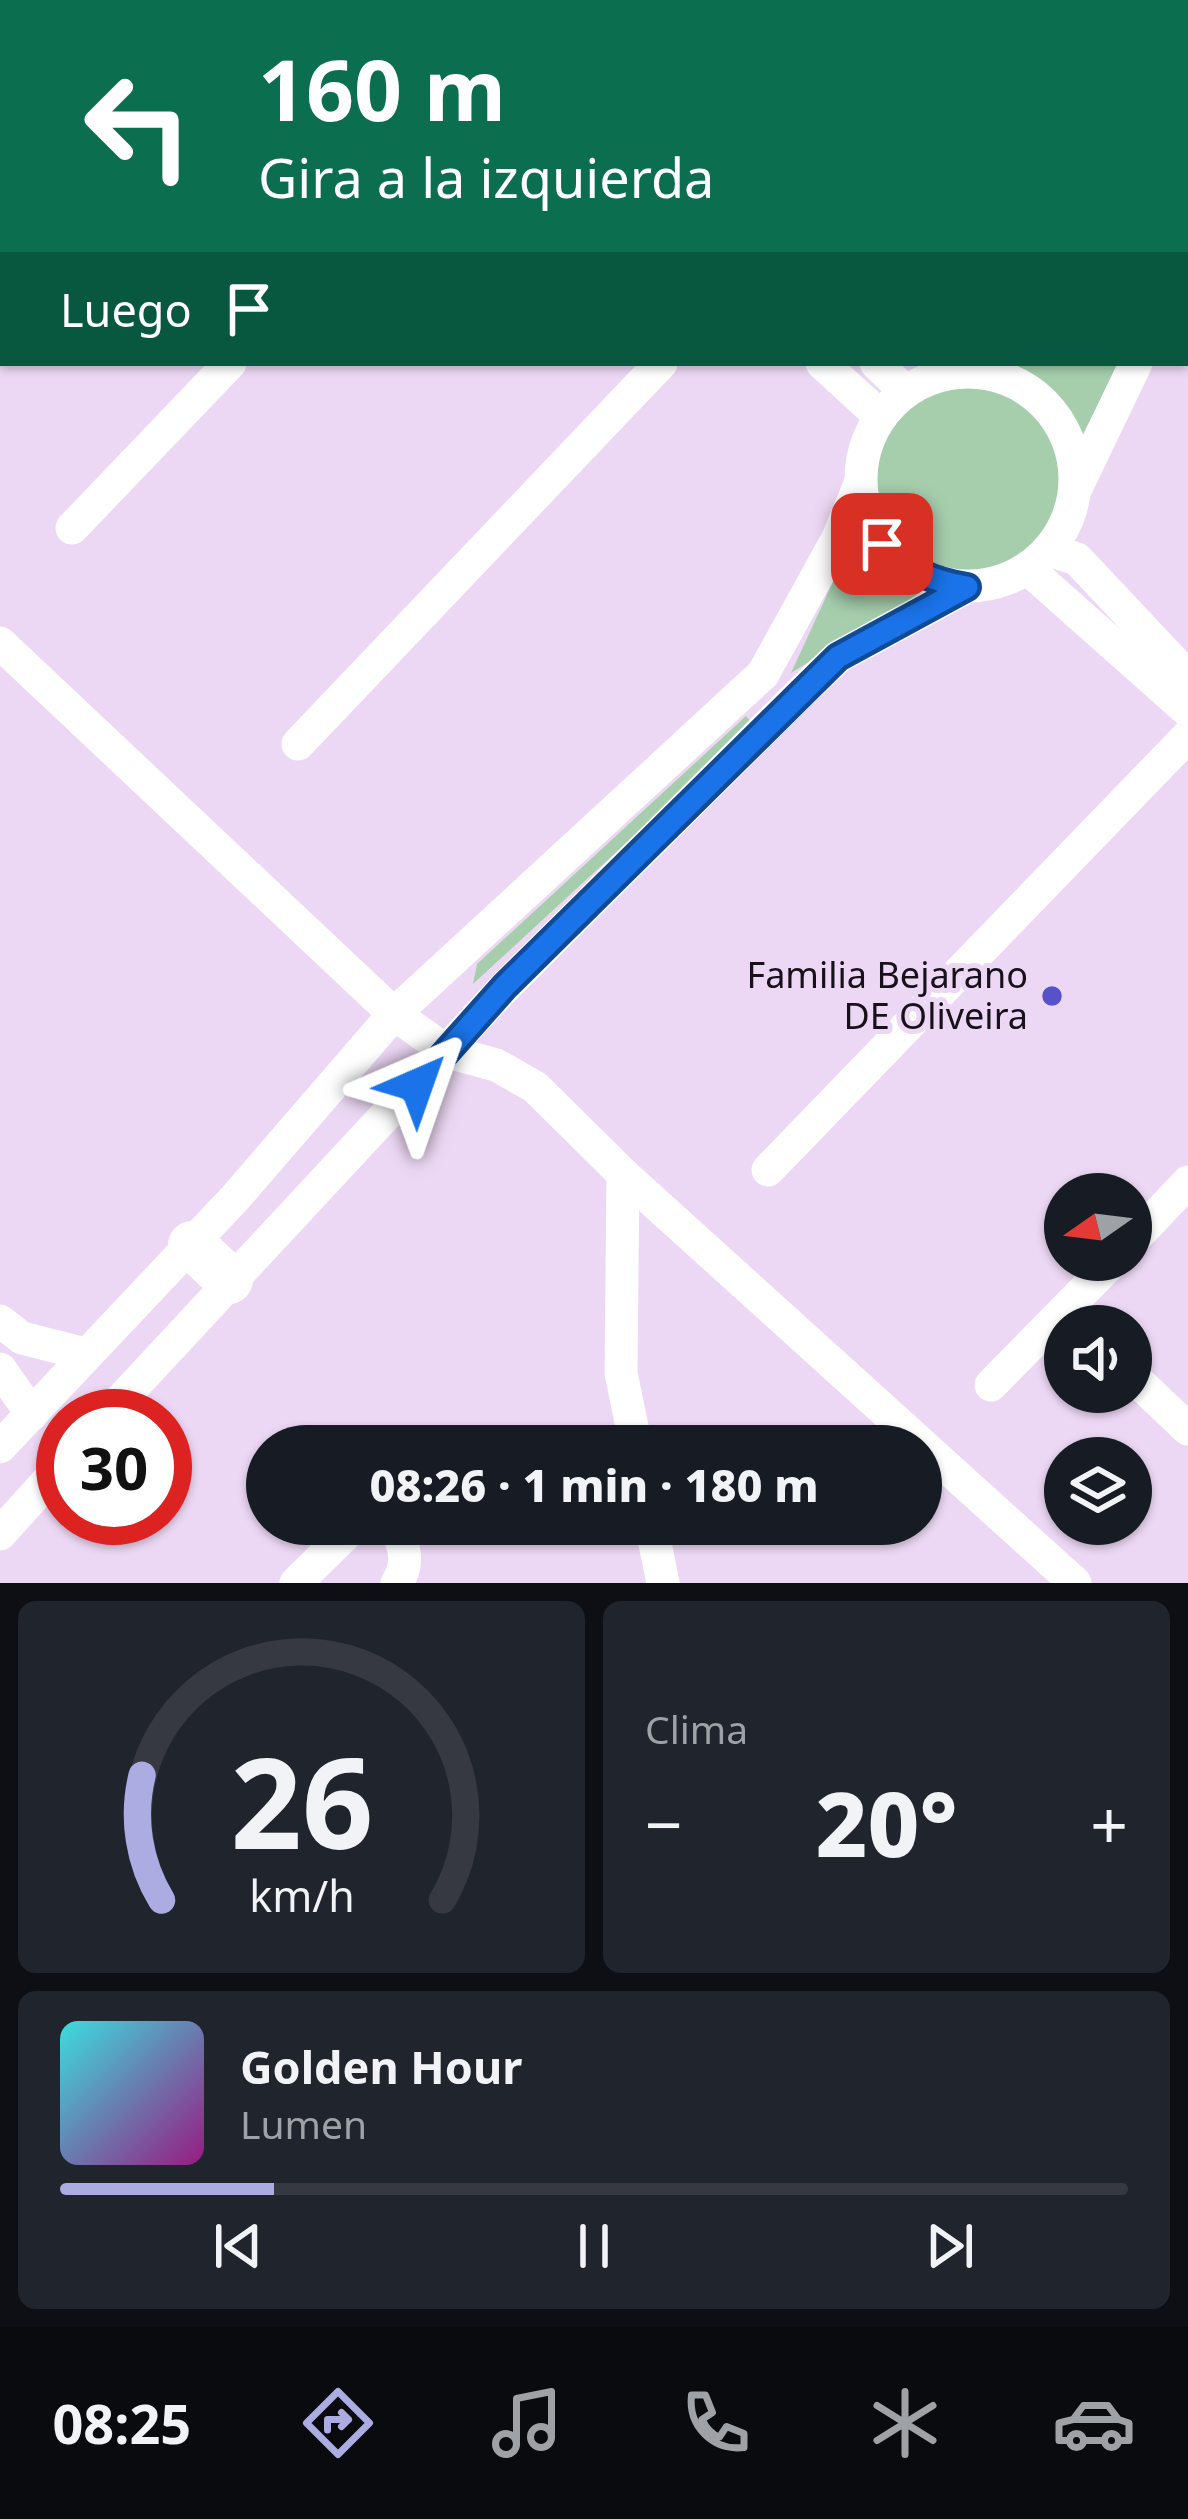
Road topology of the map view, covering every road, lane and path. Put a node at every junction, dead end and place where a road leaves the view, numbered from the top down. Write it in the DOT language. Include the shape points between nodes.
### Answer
graph roads {
  1 [pos="227,366"];
  2 [pos="658,366"];
  3 [pos="825,366"];
  4 [pos="879,366"];
  5 [pos="1135,366"];
  6 [pos="979,367"];
  7 [pos="904,391"];
  8 [pos="880,416"];
  9 [pos="860,484"];
  10 [pos="1074,493"];
  11 [pos="72,528"];
  12 [pos="1038,559"];
  13 [pos="967,587"];
  14 [pos="0,643"];
  15 [pos="763,674"];
  16 [pos="1188,677"];
  17 [pos="792,701"];
  18 [pos="1188,711"];
  19 [pos="1188,736"];
  20 [pos="298,744"];
  21 [pos="394,1014"];
  22 [pos="448,1052"];
  23 [pos="768,1170"];
  24 [pos="623,1174"];
  25 [pos="1188,1182"];
  26 [pos="1152,1220"];
  27 [pos="192,1245"];
  28 [pos="229,1280"];
  29 [pos="0,1321"];
  30 [pos="1044,1342"];
  31 [pos="85,1354"];
  32 [pos="0,1370"];
  33 [pos="991,1385"];
  34 [pos="130,1389"];
  35 [pos="1152,1395"];
  36 [pos="32,1414"];
  37 [pos="632,1425"];
  38 [pos="1188,1430"];
  39 [pos="0,1447"];
  40 [pos="36,1494"];
  41 [pos="0,1534"];
  42 [pos="335,1545"];
  43 [pos="404,1545"];
  44 [pos="655,1545"];
  45 [pos="296,1583"];
  46 [pos="398,1583"];
  47 [pos="663,1583"];
  48 [pos="1075,1583"];
  1 -- 11 [label="street"];
  2 -- 20 [label="street"];
  3 -- 8 [label="street"];
  4 -- 7 [label="street"];
  5 -- 10 [label="street"];
  6 -- 7 [label="street"];
  6 -- 10 [label="street" via="1036,397 1060,424"];
  7 -- 8 [label="street"];
  8 -- 9 [label="street"];
  9 -- 13 [label="street" via="882,544 935,582"];
  9 -- 15 [label="street"];
  10 -- 12 [label="street" via="1065,523"];
  12 -- 13 [label="street"];
  12 -- 16 [label="street" via="1078,559"];
  12 -- 18 [label="street"];
  13 -- 17 [label="street" via="838,657"];
  14 -- 21 [label="street"];
  15 -- 17 [label="street"];
  15 -- 21 [label="street"];
  17 -- 22 [label="street"];
  19 -- 23 [label="street"];
  21 -- 22 [label="street"];
  21 -- 27 [label="street"];
  22 -- 24 [label="street" via="535,1087"];
  22 -- 28 [label="street"];
  24 -- 37 [label="street" via="621,1372"];
  24 -- 48 [label="street"];
  25 -- 26 [label="street"];
  27 -- 28 [label="street"];
  27 -- 31 [label="street"];
  28 -- 34 [label="street"];
  29 -- 31 [label="street" via="22,1339"];
  30 -- 33 [label="street"];
  31 -- 36 [label="street"];
  32 -- 36 [label="street"];
  35 -- 38 [label="street"];
  36 -- 39 [label="street"];
  40 -- 41 [label="street"];
  42 -- 45 [label="street"];
  43 -- 46 [label="street"];
  44 -- 47 [label="street"];
}
